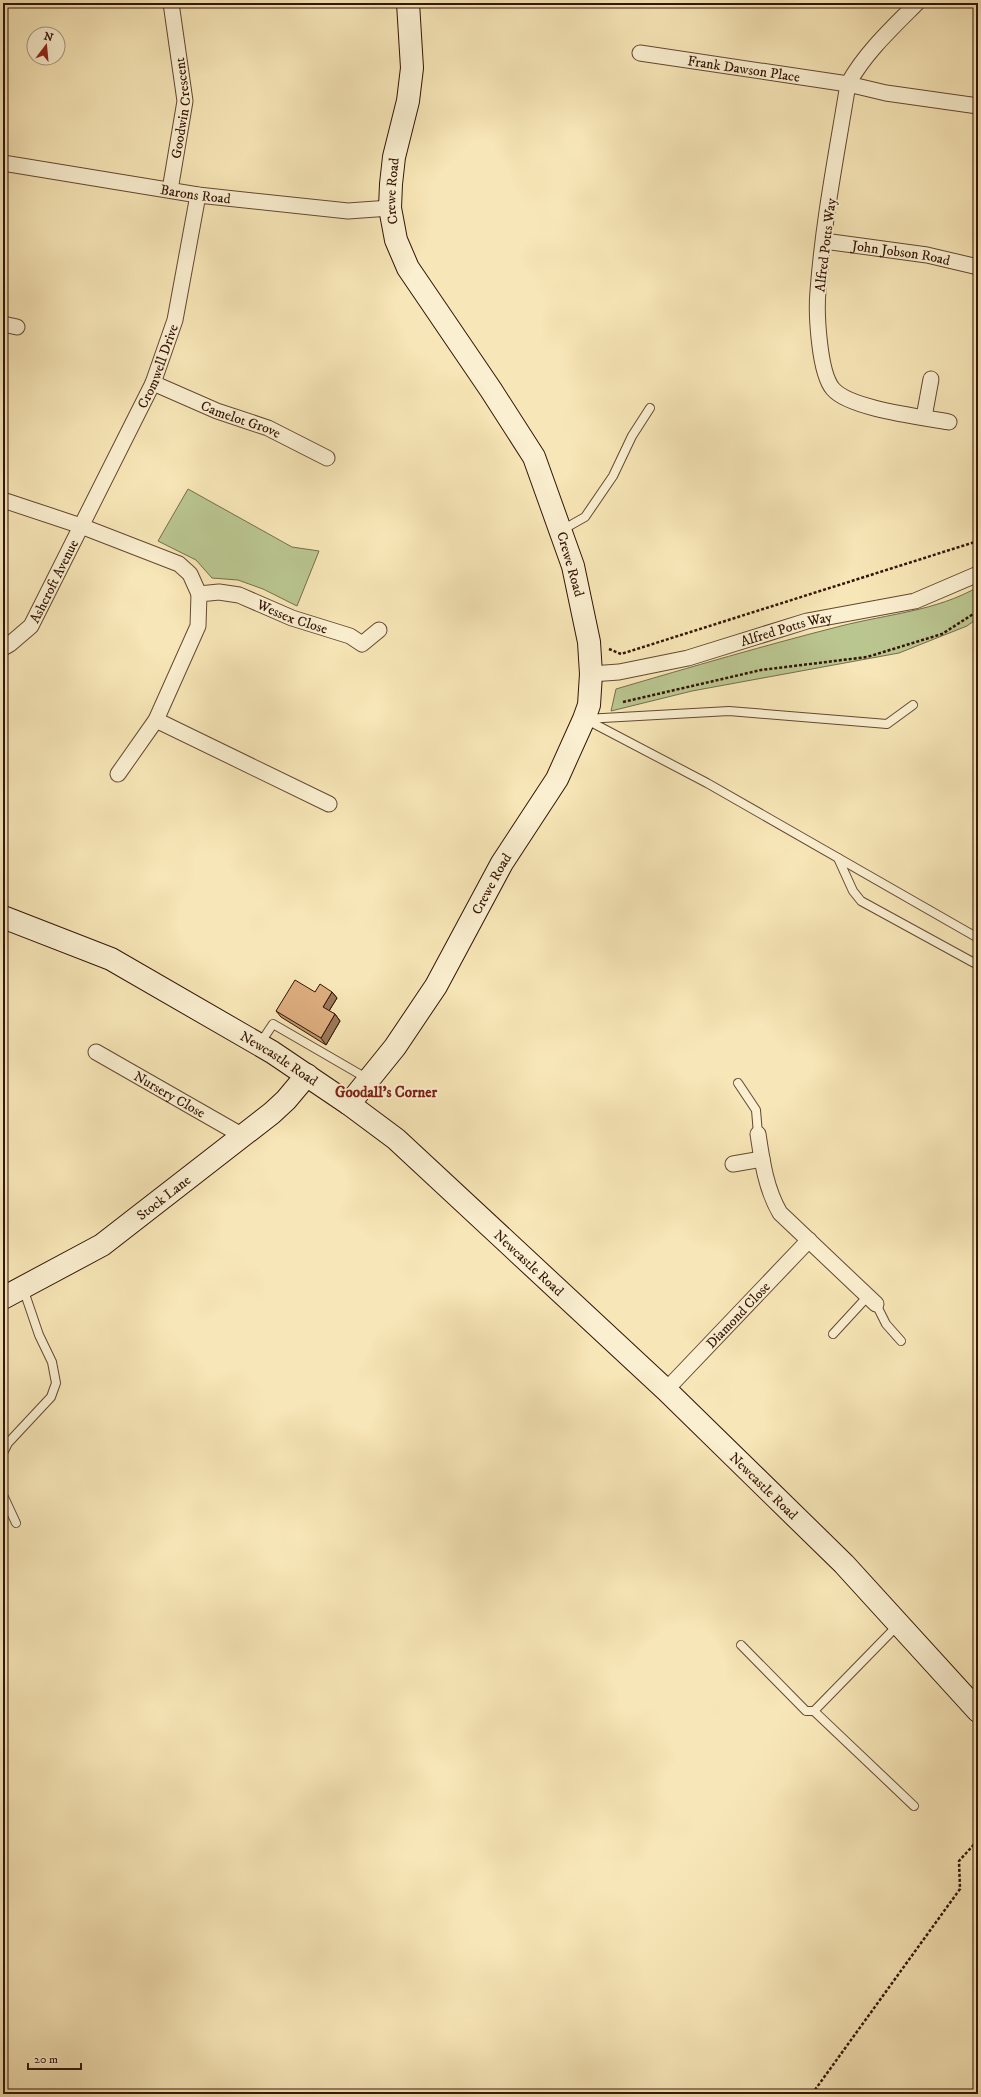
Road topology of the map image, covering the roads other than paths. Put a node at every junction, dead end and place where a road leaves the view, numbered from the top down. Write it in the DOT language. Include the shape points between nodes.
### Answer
graph roads {
  1 [pos="170,3"];
  2 [pos="408,3"];
  3 [pos="917,3"];
  4 [pos="640,52"];
  5 [pos="848,84"];
  6 [pos="978,106"];
  7 [pos="3,163"];
  8 [pos="170,190"];
  9 [pos="198,195"];
  10 [pos="390,208"];
  11 [pos="824,241"];
  12 [pos="978,268"];
  13 [pos="931,379"];
  14 [pos="153,383"];
  15 [pos="650,408"];
  16 [pos="924,417"];
  17 [pos="949,422"];
  18 [pos="327,458"];
  19 [pos="3,500"];
  20 [pos="81,526"];
  21 [pos="562,530"];
  22 [pos="978,574"];
  23 [pos="199,594"];
  24 [pos="379,630"];
  25 [pos="3,648"];
  26 [pos="591,674"];
  27 [pos="913,705"];
  28 [pos="586,712"];
  29 [pos="156,720"];
  30 [pos="118,774"];
  31 [pos="329,804"];
  32 [pos="838,858"];
  33 [pos="3,917"];
  34 [pos="978,938"];
  35 [pos="978,965"];
  36 [pos="259,1045"];
  37 [pos="96,1052"];
  38 [pos="307,1075"];
  39 [pos="369,1079"];
  40 [pos="738,1084"];
  41 [pos="349,1104"];
  42 [pos="758,1134"];
  43 [pos="243,1136"];
  44 [pos="762,1159"];
  45 [pos="733,1164"];
  46 [pos="809,1240"];
  47 [pos="22,1287"];
  48 [pos="3,1298"];
  49 [pos="872,1300"];
  50 [pos="833,1334"];
  51 [pos="901,1341"];
  52 [pos="666,1390"];
  53 [pos="3,1453"];
  54 [pos="3,1495"];
  55 [pos="16,1523"];
  56 [pos="898,1624"];
  57 [pos="742,1645"];
  58 [pos="814,1711"];
  59 [pos="978,1711"];
  60 [pos="914,1806"];
  1 -- 8 [label="street, Goodwin Crescent" via="185,101"];
  2 -- 10 [label="main road, Crewe Road" via="412,68 408,101 394,157"];
  3 -- 5 [label="street, Alfred Potts Way" via="874,48 854,72"];
  4 -- 5 [label="street, Frank Dawson Place"];
  5 -- 6 [label="street, Frank Dawson Place" via="886,93"];
  5 -- 11 [label="street, Alfred Potts Way"];
  7 -- 8 [label="street, Barons Road"];
  8 -- 9 [label="street, Barons Road"];
  9 -- 10 [label="street, Barons Road" via="348,211"];
  9 -- 14 [label="street, Cromwell Drive" via="175,320"];
  10 -- 21 [label="main road, Crewe Road" via="396,240 408,268 534,457"];
  11 -- 12 [label="street, John Jobson Road" via="927,255"];
  11 -- 16 [label="street, Alfred Potts Way" via="818,292 819,333 825,373 833,389 849,400 882,410"];
  13 -- 16 [label="street"];
  14 -- 18 [label="street, Camelot Grove" via="217,411 268,428"];
  14 -- 20 [label="street, Cromwell Drive"];
  15 -- 21 [label="lane" via="632,436 612,476 585,517"];
  16 -- 17 [label="street, Alfred Potts Way"];
  19 -- 20 [label="street"];
  20 -- 23 [label="street" via="179,564 190,574"];
  20 -- 25 [label="street, Ashcroft Avenue" via="31,626"];
  21 -- 26 [label="main road, Crewe Road" via="573,566 589,642"];
  22 -- 26 [label="street, Alfred Potts Way" via="915,601 807,621 688,658 619,672"];
  23 -- 24 [label="street, Wessex Close" via="219,592 239,595 292,618 350,636 362,644"];
  23 -- 29 [label="street" via="198,626"];
  26 -- 28 [label="main road, Crewe Road"];
  27 -- 28 [label="lane" via="887,724 729,711"];
  28 -- 32 [label="lane"];
  28 -- 39 [label="main road, Crewe Road" via="557,778 502,863 436,986 395,1047"];
  29 -- 30 [label="street"];
  29 -- 31 [label="street"];
  32 -- 34 [label="lane"];
  32 -- 35 [label="lane" via="853,892 861,901"];
  33 -- 36 [label="main road, Newcastle Road" via="111,959"];
  36 -- 38 [label="main road, Newcastle Road"];
  36 -- 39 [label="lane" via="273,1024"];
  37 -- 43 [label="street, Nursery Close"];
  38 -- 41 [label="main road, Newcastle Road"];
  38 -- 43 [label="main road, Stock Lane" via="286,1100"];
  39 -- 41 [label="main road, Crewe Road"];
  40 -- 42 [label="lane" via="756,1110"];
  41 -- 52 [label="main road, Newcastle Road" via="396,1139 429,1168"];
  42 -- 44 [label="street"];
  43 -- 47 [label="main road, Stock Lane" via="102,1245"];
  44 -- 45 [label="street"];
  44 -- 46 [label="street" via="772,1200 780,1213"];
  46 -- 49 [label="street"];
  46 -- 52 [label="street, Diamond Close"];
  47 -- 48 [label="main road, Stock Lane"];
  47 -- 53 [label="lane" via="39,1335 52,1362 56,1383 51,1397 8,1443"];
  49 -- 50 [label="lane"];
  49 -- 51 [label="lane" via="886,1324"];
  52 -- 56 [label="main road, Newcastle Road" via="844,1564"];
  54 -- 55 [label="lane"];
  56 -- 58 [label="lane"];
  56 -- 59 [label="main road, Newcastle Road"];
  57 -- 58 [label="lane" via="806,1711"];
  58 -- 60 [label="lane"];
}
